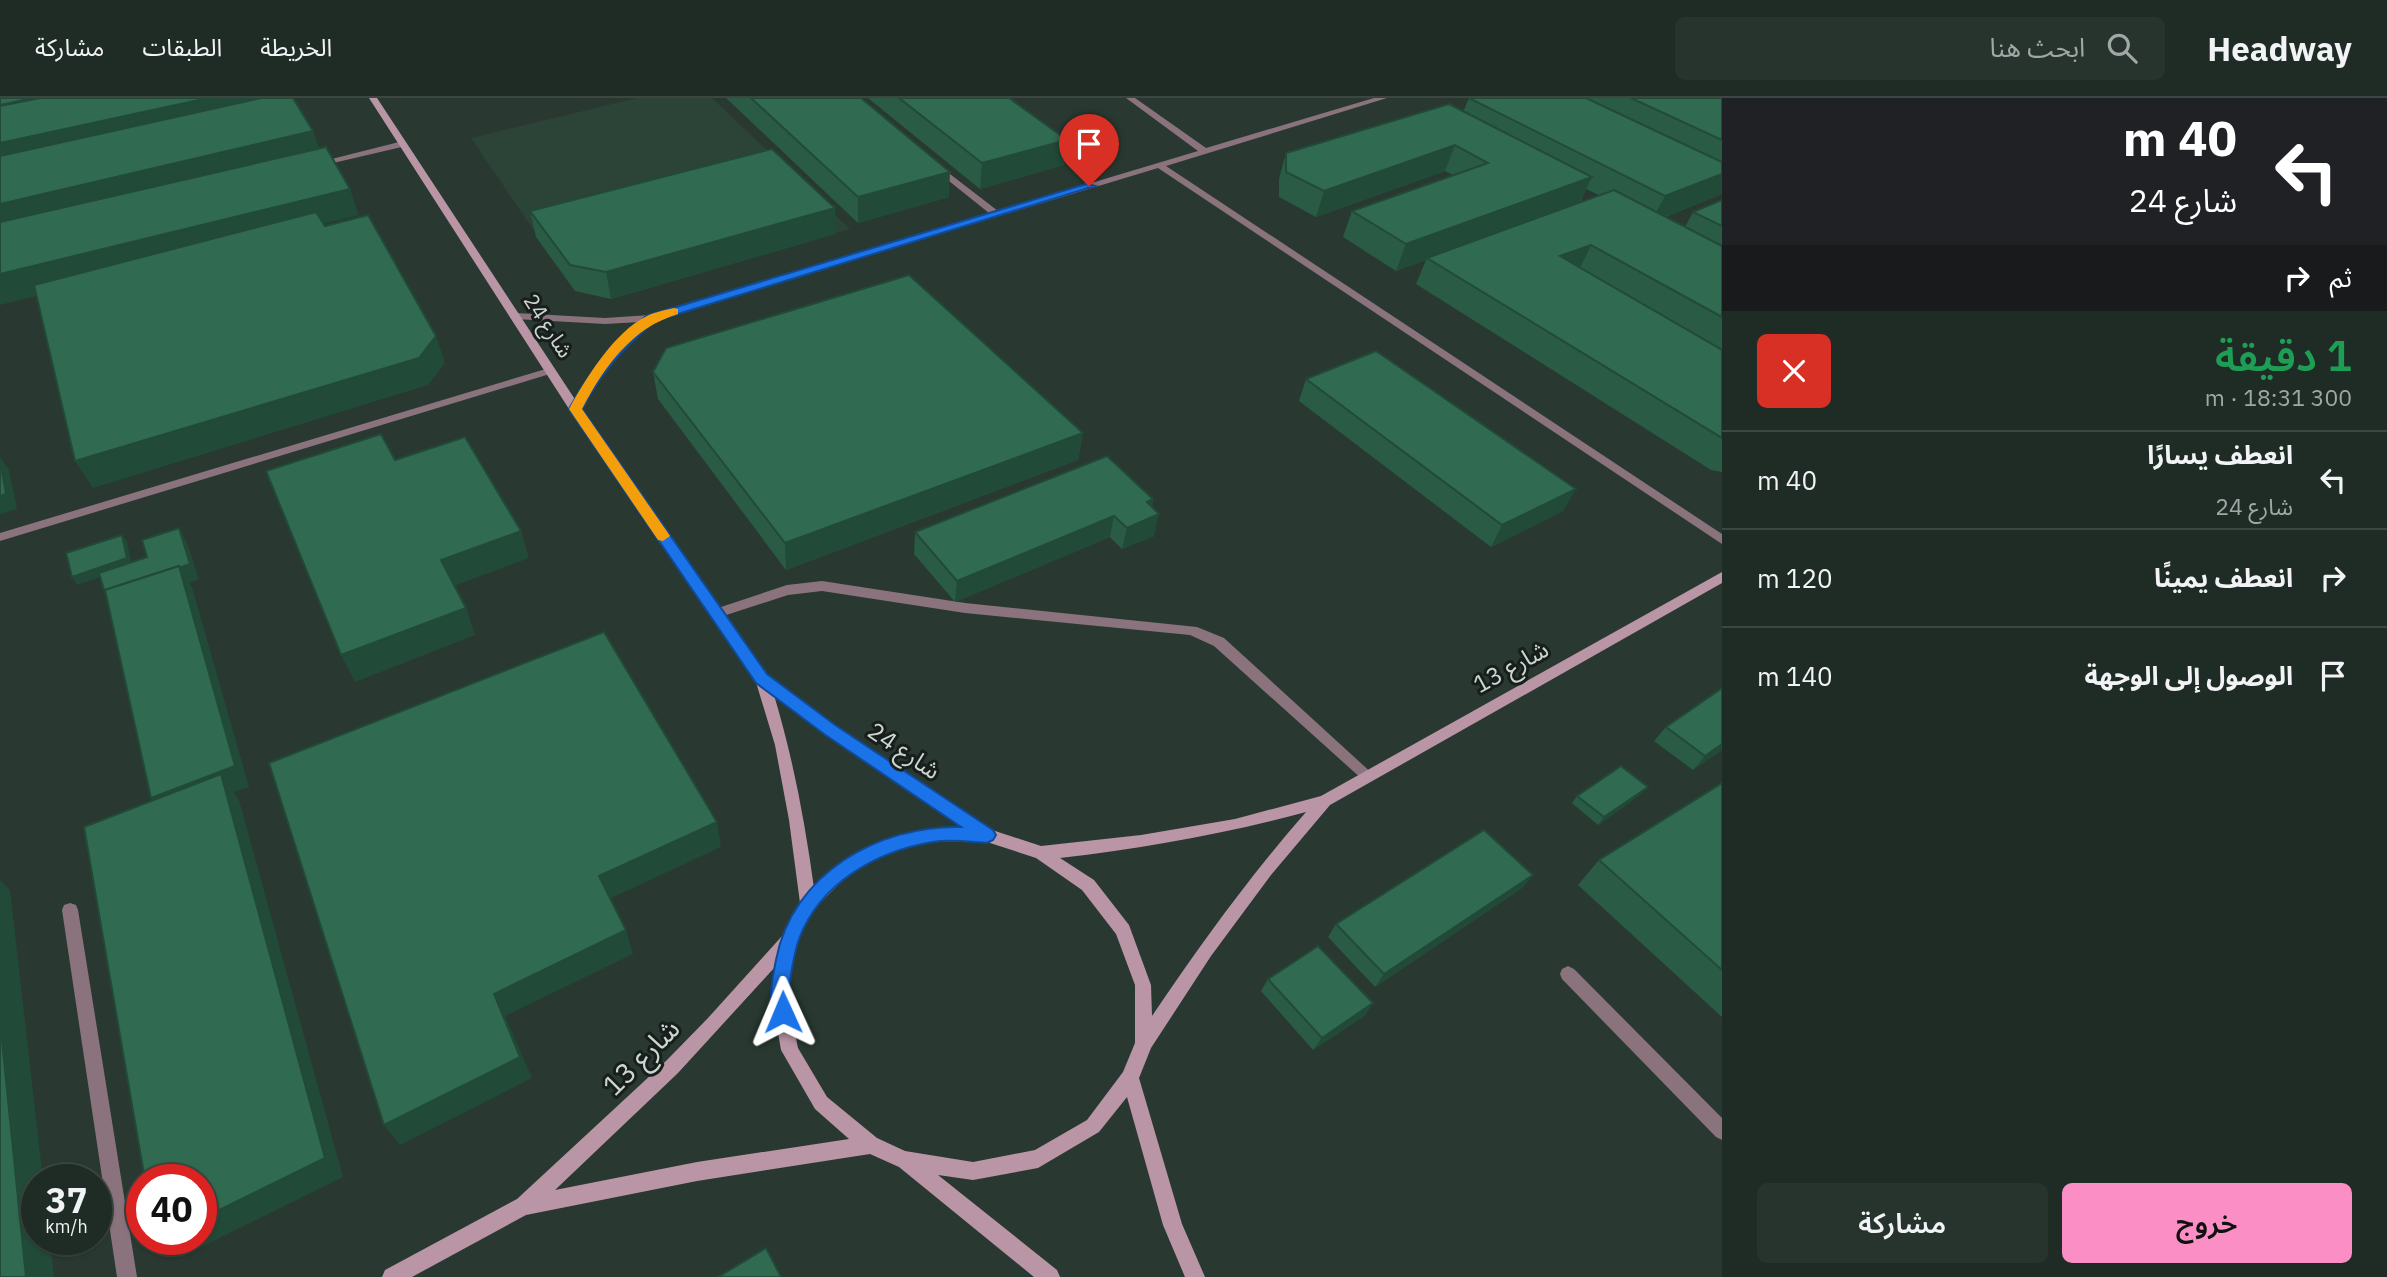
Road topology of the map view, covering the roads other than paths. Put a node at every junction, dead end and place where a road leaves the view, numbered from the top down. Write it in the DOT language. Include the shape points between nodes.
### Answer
graph roads {
  1 [pos="373,98"];
  2 [pos="1130,98"];
  3 [pos="1383,98"];
  4 [pos="403,144"];
  5 [pos="1205,152"];
  6 [pos="924,156"];
  7 [pos="309,166"];
  8 [pos="1159,166"];
  9 [pos="996,214"];
  10 [pos="515,317"];
  11 [pos="651,318"];
  12 [pos="550,370"];
  13 [pos="575,409"];
  14 [pos="0,537"];
  15 [pos="1722,540"];
  16 [pos="1722,577"];
  17 [pos="716,613"];
  18 [pos="762,678"];
  19 [pos="1368,776"];
  20 [pos="1325,801"];
  21 [pos="987,835"];
  22 [pos="1041,853"];
  23 [pos="808,904"];
  24 [pos="70,910"];
  25 [pos="789,939"];
  26 [pos="1568,974"];
  27 [pos="1144,1043"];
  28 [pos="1130,1078"];
  29 [pos="1722,1131"];
  30 [pos="870,1145"];
  31 [pos="905,1160"];
  32 [pos="524,1206"];
  33 [pos="127,1277"];
  34 [pos="392,1277"];
  35 [pos="1050,1277"];
  36 [pos="1195,1277"];
  1 -- 4 [label="street, شارع 24"];
  2 -- 5 [label="lane"];
  3 -- 5 [label="lane"];
  4 -- 7 [label="lane"];
  4 -- 10 [label="street, شارع 24"];
  5 -- 8 [label="lane"];
  6 -- 9 [label="lane"];
  8 -- 9 [label="lane"];
  8 -- 15 [label="lane"];
  9 -- 11 [label="lane"];
  10 -- 11 [label="lane"];
  10 -- 12 [label="street, شارع 24"];
  11 -- 13 [label="lane" via="619,345 593,376"];
  12 -- 13 [label="street, شارع 24"];
  12 -- 14 [label="lane"];
  13 -- 17 [label="street, شارع 24"];
  16 -- 19 [label="street, شارع 13"];
  17 -- 18 [label="street, شارع 24"];
  17 -- 19 [label="lane" via="787,590 822,586 965,608 1192,630 1219,642"];
  18 -- 21 [label="street, شارع 24" via="830,730"];
  18 -- 23 [label="street, شارع 24" via="785,758"];
  19 -- 20 [label="street, شارع 13"];
  20 -- 22 [label="street, شارع 13" via="1208,830"];
  20 -- 27 [label="street, شارع 13" via="1265,870"];
  21 -- 22 [label="street"];
  21 -- 23 [label="street" via="936,834 886,845 843,869"];
  22 -- 27 [label="street" via="1088,885 1124,930 1143,985"];
  23 -- 25 [label="street"];
  24 -- 33 [label="lane"];
  25 -- 30 [label="street" via="779,993 790,1050 821,1103"];
  25 -- 32 [label="street, شارع 13" via="672,1067"];
  26 -- 29 [label="lane"];
  27 -- 28 [label="street"];
  28 -- 31 [label="street" via="1093,1126 1038,1159 973,1171"];
  28 -- 36 [label="street" via="1173,1225"];
  30 -- 31 [label="street"];
  30 -- 32 [label="street, شارع 13" via="757,1159"];
  31 -- 35 [label="street"];
  32 -- 34 [label="street, شارع 13"];
}
